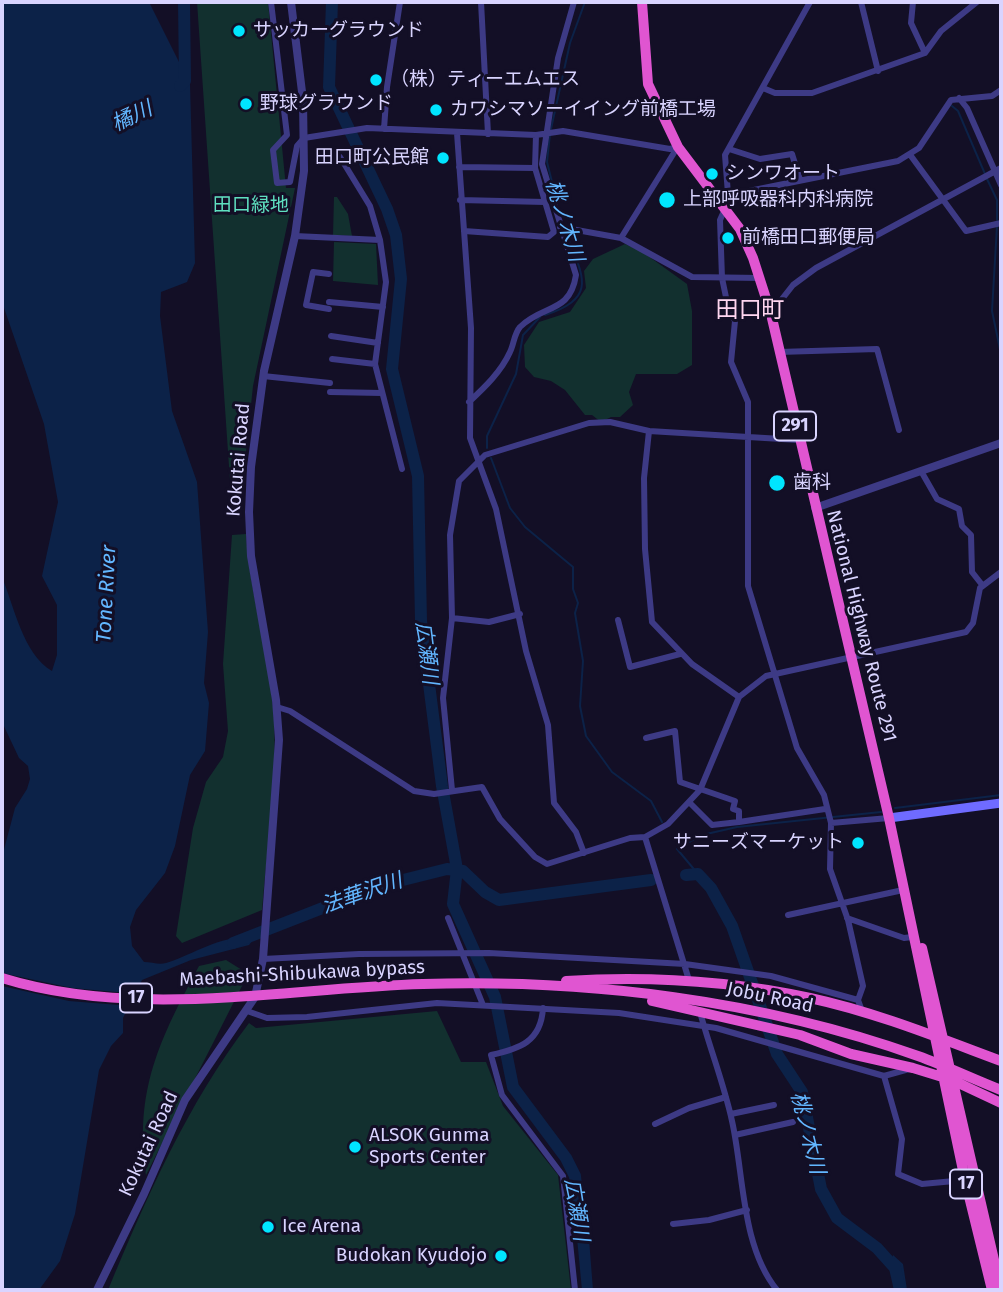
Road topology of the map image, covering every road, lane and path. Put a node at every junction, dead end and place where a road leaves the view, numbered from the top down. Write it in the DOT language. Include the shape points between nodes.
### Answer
graph roads {
  1 [pos="271,2"];
  2 [pos="290,2"];
  3 [pos="400,2"];
  4 [pos="481,2"];
  5 [pos="574,2"];
  6 [pos="642,2"];
  7 [pos="810,2"];
  8 [pos="861,2"];
  9 [pos="914,2"];
  10 [pos="977,2"];
  11 [pos="925,53"];
  12 [pos="878,71"];
  13 [pos="763,88"];
  14 [pos="1001,90"];
  15 [pos="959,98"];
  16 [pos="384,129"];
  17 [pos="457,133"];
  18 [pos="545,133"];
  19 [pos="488,134"];
  20 [pos="536,135"];
  21 [pos="304,138"];
  22 [pos="678,147"];
  23 [pos="729,149"];
  24 [pos="911,156"];
  25 [pos="340,158"];
  26 [pos="459,167"];
  27 [pos="535,167"];
  28 [pos="996,171"];
  29 [pos="800,180"];
  30 [pos="1001,185"];
  31 [pos="723,196"];
  32 [pos="943,199"];
  33 [pos="460,200"];
  34 [pos="545,202"];
  35 [pos="726,207"];
  36 [pos="999,224"];
  37 [pos="560,227"];
  38 [pos="464,231"];
  39 [pos="295,236"];
  40 [pos="621,238"];
  41 [pos="380,240"];
  42 [pos="329,274"];
  43 [pos="722,278"];
  44 [pos="760,278"];
  45 [pos="383,307"];
  46 [pos="771,314"];
  47 [pos="331,336"];
  48 [pos="378,343"];
  49 [pos="779,352"];
  50 [pos="332,359"];
  51 [pos="375,364"];
  52 [pos="263,376"];
  53 [pos="330,383"];
  54 [pos="330,392"];
  55 [pos="382,393"];
  56 [pos="468,402"];
  57 [pos="899,430"];
  58 [pos="649,431"];
  59 [pos="747,437"];
  60 [pos="798,440"];
  61 [pos="1001,443"];
  62 [pos="477,460"];
  63 [pos="402,468"];
  64 [pos="921,471"];
  65 [pos="815,508"];
  66 [pos="1001,572"];
  67 [pos="983,586"];
  68 [pos="520,614"];
  69 [pos="452,618"];
  70 [pos="618,620"];
  71 [pos="680,654"];
  72 [pos="851,655"];
  73 [pos="774,673"];
  74 [pos="739,697"];
  75 [pos="277,708"];
  76 [pos="646,738"];
  77 [pos="451,790"];
  78 [pos="700,790"];
  79 [pos="690,803"];
  80 [pos="1001,803"];
  81 [pos="825,809"];
  82 [pos="889,818"];
  83 [pos="739,822"];
  84 [pos="831,823"];
  85 [pos="645,837"];
  86 [pos="584,853"];
  87 [pos="901,874"];
  88 [pos="903,890"];
  89 [pos="842,905"];
  90 [pos="788,915"];
  91 [pos="448,918"];
  92 [pos="847,918"];
  93 [pos="912,937"];
  94 [pos="462,953"];
  95 [pos="263,959"];
  96 [pos="685,964"];
  97 [pos="688,977"];
  98 [pos="2,978"];
  99 [pos="522,984"];
  100 [pos="858,1000"];
  101 [pos="483,1004"];
  102 [pos="543,1008"];
  103 [pos="247,1011"];
  104 [pos="700,1012"];
  105 [pos="863,1013"];
  106 [pos="703,1024"];
  107 [pos="939,1038"];
  108 [pos="999,1058"];
  109 [pos="913,1068"];
  110 [pos="884,1076"];
  111 [pos="947,1079"];
  112 [pos="1001,1090"];
  113 [pos="726,1097"];
  114 [pos="1001,1103"];
  115 [pos="774,1105"];
  116 [pos="731,1114"];
  117 [pos="793,1122"];
  118 [pos="655,1124"];
  119 [pos="735,1135"];
  120 [pos="965,1180"];
  121 [pos="747,1210"];
  122 [pos="673,1224"];
  123 [pos="97,1290"];
  124 [pos="575,1290"];
  125 [pos="777,1290"];
  126 [pos="992,1290"];
  127 [pos="1001,1290"];
  1 -- 21 [label="street" via="287,135 273,150 277,183 290,182 297,146"];
  2 -- 21 [label="street, Kokutai Road"];
  3 -- 16 [label="street"];
  4 -- 19 [label="street"];
  5 -- 18 [label="street" via="558,58"];
  6 -- 22 [label="highway, National Highway Route 291 / 291" via="648,85"];
  7 -- 13 [label="street"];
  8 -- 12 [label="street"];
  9 -- 11 [label="street" via="911,23"];
  10 -- 11 [label="street" via="941,31"];
  11 -- 12 [label="street"];
  12 -- 13 [label="street" via="813,93 775,93"];
  13 -- 23 [label="street"];
  14 -- 15 [label="street" via="992,96"];
  15 -- 24 [label="street" via="951,100"];
  15 -- 28 [label="street"];
  16 -- 17 [label="street"];
  16 -- 21 [label="street"];
  17 -- 19 [label="street"];
  17 -- 26 [label="street"];
  18 -- 20 [label="street"];
  18 -- 22 [label="street" via="563,131"];
  18 -- 37 [label="street" via="542,164"];
  19 -- 20 [label="street"];
  20 -- 27 [label="street"];
  21 -- 39 [label="street, Kokutai Road"];
  22 -- 31 [label="highway, National Highway Route 291 / 291"];
  22 -- 40 [label="street"];
  23 -- 29 [label="street" via="760,159 792,153"];
  23 -- 31 [label="street"];
  24 -- 29 [label="street"];
  24 -- 32 [label="street"];
  25 -- 41 [label="street" via="370,206"];
  26 -- 27 [label="street"];
  26 -- 33 [label="street"];
  27 -- 34 [label="street"];
  28 -- 30 [label="street"];
  28 -- 32 [label="street"];
  29 -- 31 [label="street"];
  31 -- 35 [label="highway, National Highway Route 291 / 291"];
  32 -- 36 [label="street" via="966,231"];
  32 -- 46 [label="street" via="801,277"];
  33 -- 34 [label="street"];
  33 -- 38 [label="street"];
  34 -- 38 [label="street" via="554,232 548,237"];
  35 -- 43 [label="street" via="720,220"];
  35 -- 44 [label="highway, National Highway Route 291 / 291"];
  37 -- 40 [label="street"];
  37 -- 56 [label="street" via="576,275 573,293 517,330 500,370"];
  38 -- 56 [label="street" via="471,328"];
  39 -- 41 [label="street"];
  39 -- 52 [label="street, Kokutai Road"];
  40 -- 43 [label="street" via="692,277"];
  41 -- 45 [label="street" via="386,282"];
  42 -- 45 [label="street" via="313,272 306,305"];
  43 -- 44 [label="street"];
  43 -- 59 [label="street" via="735,321 732,362 748,402"];
  44 -- 46 [label="highway, National Highway Route 291 / 291"];
  45 -- 48 [label="street"];
  46 -- 49 [label="highway, National Highway Route 291 / 291"];
  47 -- 48 [label="street"];
  48 -- 51 [label="street"];
  49 -- 57 [label="street" via="877,349"];
  49 -- 60 [label="highway, National Highway Route 291 / 291"];
  50 -- 51 [label="street"];
  51 -- 55 [label="street"];
  52 -- 53 [label="street"];
  52 -- 75 [label="street, Kokutai Road" via="249,512 251,556"];
  54 -- 55 [label="street"];
  55 -- 63 [label="street"];
  56 -- 62 [label="street" via="470,438"];
  58 -- 59 [label="street"];
  58 -- 62 [label="street" via="610,422 589,423"];
  58 -- 71 [label="street" via="645,548 652,622"];
  59 -- 60 [label="street"];
  59 -- 73 [label="street" via="748,586"];
  60 -- 65 [label="highway, National Highway Route 291 / 291"];
  61 -- 64 [label="street"];
  62 -- 68 [label="street" via="496,509"];
  62 -- 69 [label="street" via="456,489 450,535"];
  64 -- 65 [label="street"];
  64 -- 67 [label="street" via="937,499 959,509 962,526 971,535 972,572"];
  65 -- 72 [label="highway, National Highway Route 291 / 291"];
  66 -- 67 [label="street"];
  67 -- 72 [label="street" via="966,632"];
  68 -- 69 [label="street" via="489,622"];
  68 -- 86 [label="street" via="548,725 554,803 576,832"];
  69 -- 77 [label="street" via="443,698"];
  70 -- 71 [label="street" via="630,667"];
  71 -- 74 [label="street"];
  72 -- 73 [label="street"];
  72 -- 82 [label="highway, National Highway Route 291 / 291"];
  73 -- 74 [label="street"];
  73 -- 81 [label="street" via="797,748 824,795"];
  74 -- 78 [label="street"];
  75 -- 77 [label="street" via="290,711 408,789"];
  75 -- 95 [label="street, Kokutai Road" via="278,766"];
  76 -- 78 [label="street" via="675,731 680,782"];
  77 -- 86 [label="street" via="482,787 500,819 543,863"];
  78 -- 79 [label="street"];
  78 -- 83 [label="street" via="735,801"];
  79 -- 83 [label="street" via="712,825"];
  79 -- 85 [label="street"];
  80 -- 82 [label="main road"];
  81 -- 83 [label="street"];
  81 -- 84 [label="street"];
  82 -- 84 [label="street"];
  82 -- 87 [label="highway, National Highway Route 291 / 291"];
  84 -- 89 [label="street" via="830,869"];
  85 -- 86 [label="street"];
  85 -- 96 [label="street"];
  87 -- 88 [label="highway, National Highway Route 291 / 291"];
  87 -- 107 [label="highway, National Highway Route 291 / 291"];
  88 -- 89 [label="street"];
  88 -- 93 [label="highway, National Highway Route 291 / 291"];
  89 -- 90 [label="street"];
  89 -- 92 [label="street"];
  91 -- 94 [label="street"];
  92 -- 93 [label="street"];
  92 -- 100 [label="street" via="863,986"];
  93 -- 107 [label="highway, National Highway Route 291 / 291"];
  94 -- 95 [label="street"];
  94 -- 96 [label="street"];
  94 -- 101 [label="street"];
  95 -- 103 [label="street, Kokutai Road" via="258,988"];
  96 -- 97 [label="street"];
  96 -- 100 [label="street" via="761,974"];
  98 -- 99 [label="highway, Maebashi-Shibukawa bypass / 17" via="116,997 194,998"];
  99 -- 105 [label="highway" via="622,979 695,982 809,998"];
  99 -- 109 [label="highway" via="634,998 756,1024"];
  99 -- 112 [label="highway, Jobu Road / 17" via="635,993 776,1016 920,1056"];
  100 -- 105 [label="street"];
  101 -- 102 [label="street"];
  101 -- 103 [label="street" via="418,1004 355,1014 281,1018"];
  102 -- 106 [label="street"];
  102 -- 124 [label="street" via="540,1026 525,1044 491,1055 502,1095 564,1176"];
  103 -- 123 [label="street, Kokutai Road" via="185,1100"];
  104 -- 106 [label="street"];
  105 -- 107 [label="highway"];
  106 -- 110 [label="street"];
  106 -- 113 [label="street"];
  107 -- 108 [label="highway"];
  107 -- 111 [label="highway, 17"];
  109 -- 110 [label="street"];
  109 -- 111 [label="highway"];
  110 -- 120 [label="street" via="902,1139 898,1174 922,1184"];
  111 -- 114 [label="highway"];
  111 -- 120 [label="highway, 17"];
  111 -- 127 [label="highway, 17"];
  113 -- 116 [label="street"];
  113 -- 118 [label="street"];
  115 -- 116 [label="street"];
  116 -- 119 [label="street"];
  117 -- 119 [label="street"];
  119 -- 121 [label="street"];
  120 -- 126 [label="highway, 17"];
  121 -- 122 [label="street"];
  121 -- 125 [label="street" via="763,1273"];
}
